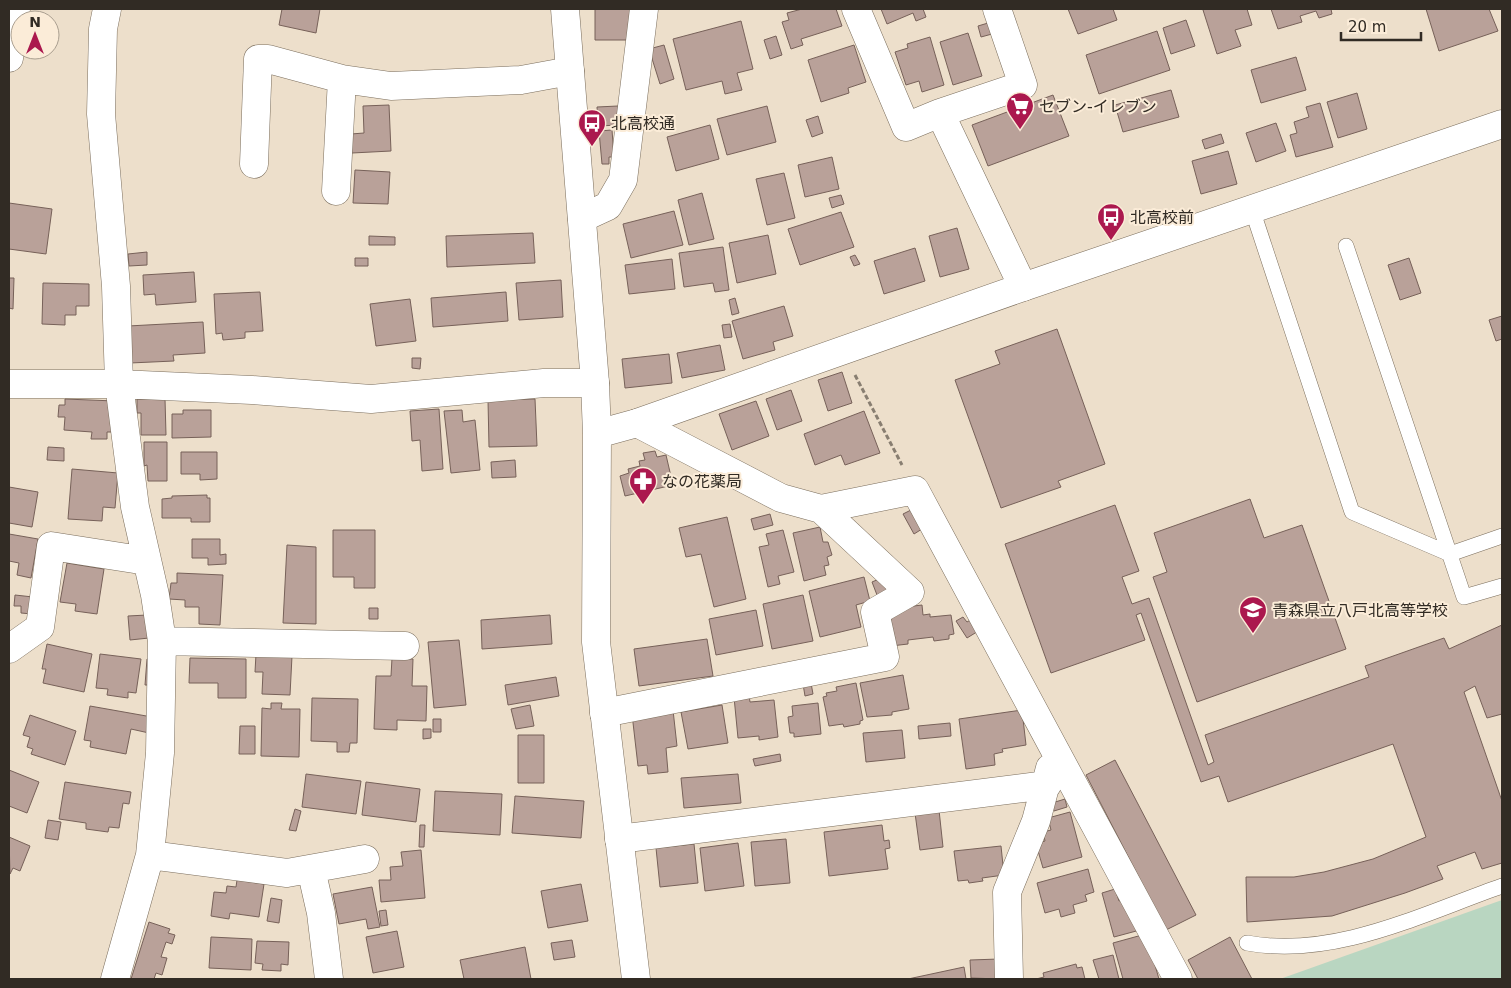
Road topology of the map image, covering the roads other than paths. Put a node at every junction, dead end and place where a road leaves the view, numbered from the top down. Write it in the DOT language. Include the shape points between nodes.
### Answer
graph roads {
  1 [pos="16,9"];
  2 [pos="107,9"];
  3 [pos="565,9"];
  4 [pos="644,9"];
  5 [pos="856,9"];
  6 [pos="997,9"];
  7 [pos="9,58"];
  8 [pos="570,71"];
  9 [pos="342,79"];
  10 [pos="940,113"];
  11 [pos="1502,124"];
  12 [pos="254,164"];
  13 [pos="336,192"];
  14 [pos="1252,209"];
  15 [pos="582,218"];
  16 [pos="1346,246"];
  17 [pos="1023,287"];
  18 [pos="595,383"];
  19 [pos="9,384"];
  20 [pos="119,384"];
  21 [pos="637,423"];
  22 [pos="597,434"];
  23 [pos="821,510"];
  24 [pos="1502,536"];
  25 [pos="1450,554"];
  26 [pos="147,561"];
  27 [pos="1502,586"];
  28 [pos="162,641"];
  29 [pos="405,646"];
  30 [pos="9,649"];
  31 [pos="604,713"];
  32 [pos="1054,747"];
  33 [pos="1047,785"];
  34 [pos="619,840"];
  35 [pos="150,855"];
  36 [pos="365,859"];
  37 [pos="311,869"];
  38 [pos="1502,886"];
  39 [pos="1247,943"];
  40 [pos="115,979"];
  41 [pos="329,979"];
  42 [pos="636,979"];
  43 [pos="1009,979"];
  44 [pos="1178,979"];
  1 -- 7 [label="street"];
  2 -- 20 [label="street" via="102,29 101,114 116,286"];
  3 -- 8 [label="street"];
  4 -- 15 [label="street" via="623,180 608,206"];
  5 -- 10 [label="street" via="906,127"];
  6 -- 10 [label="street" via="1023,86"];
  8 -- 9 [label="street" via="521,80 391,86"];
  8 -- 15 [label="street"];
  9 -- 12 [label="street" via="258,59"];
  9 -- 13 [label="street"];
  10 -- 17 [label="street"];
  11 -- 14 [label="street"];
  14 -- 17 [label="street"];
  14 -- 25 [label="lane" via="1352,512"];
  15 -- 18 [label="street"];
  16 -- 25 [label="lane"];
  17 -- 21 [label="street"];
  18 -- 20 [label="street" via="544,382 371,400"];
  18 -- 22 [label="street"];
  19 -- 20 [label="street"];
  20 -- 26 [label="street" via="135,507"];
  21 -- 22 [label="street"];
  21 -- 23 [label="street" via="781,498"];
  22 -- 31 [label="street" via="596,642"];
  23 -- 31 [label="street" via="910,592 876,612 885,657"];
  23 -- 32 [label="street" via="915,490"];
  24 -- 25 [label="lane"];
  25 -- 27 [label="lane" via="1464,597"];
  26 -- 28 [label="street"];
  26 -- 30 [label="street" via="51,546 40,627"];
  28 -- 29 [label="street"];
  28 -- 35 [label="street" via="160,753"];
  31 -- 34 [label="street"];
  32 -- 33 [label="street"];
  32 -- 44 [label="street"];
  33 -- 34 [label="street"];
  33 -- 43 [label="street" via="1007,892"];
  34 -- 42 [label="street"];
  35 -- 37 [label="street" via="287,873"];
  35 -- 40 [label="street"];
  36 -- 37 [label="street"];
  37 -- 41 [label="street" via="321,912"];
  38 -- 39 [label="lane" via="1360,936 1307,945 1267,947"];
}
